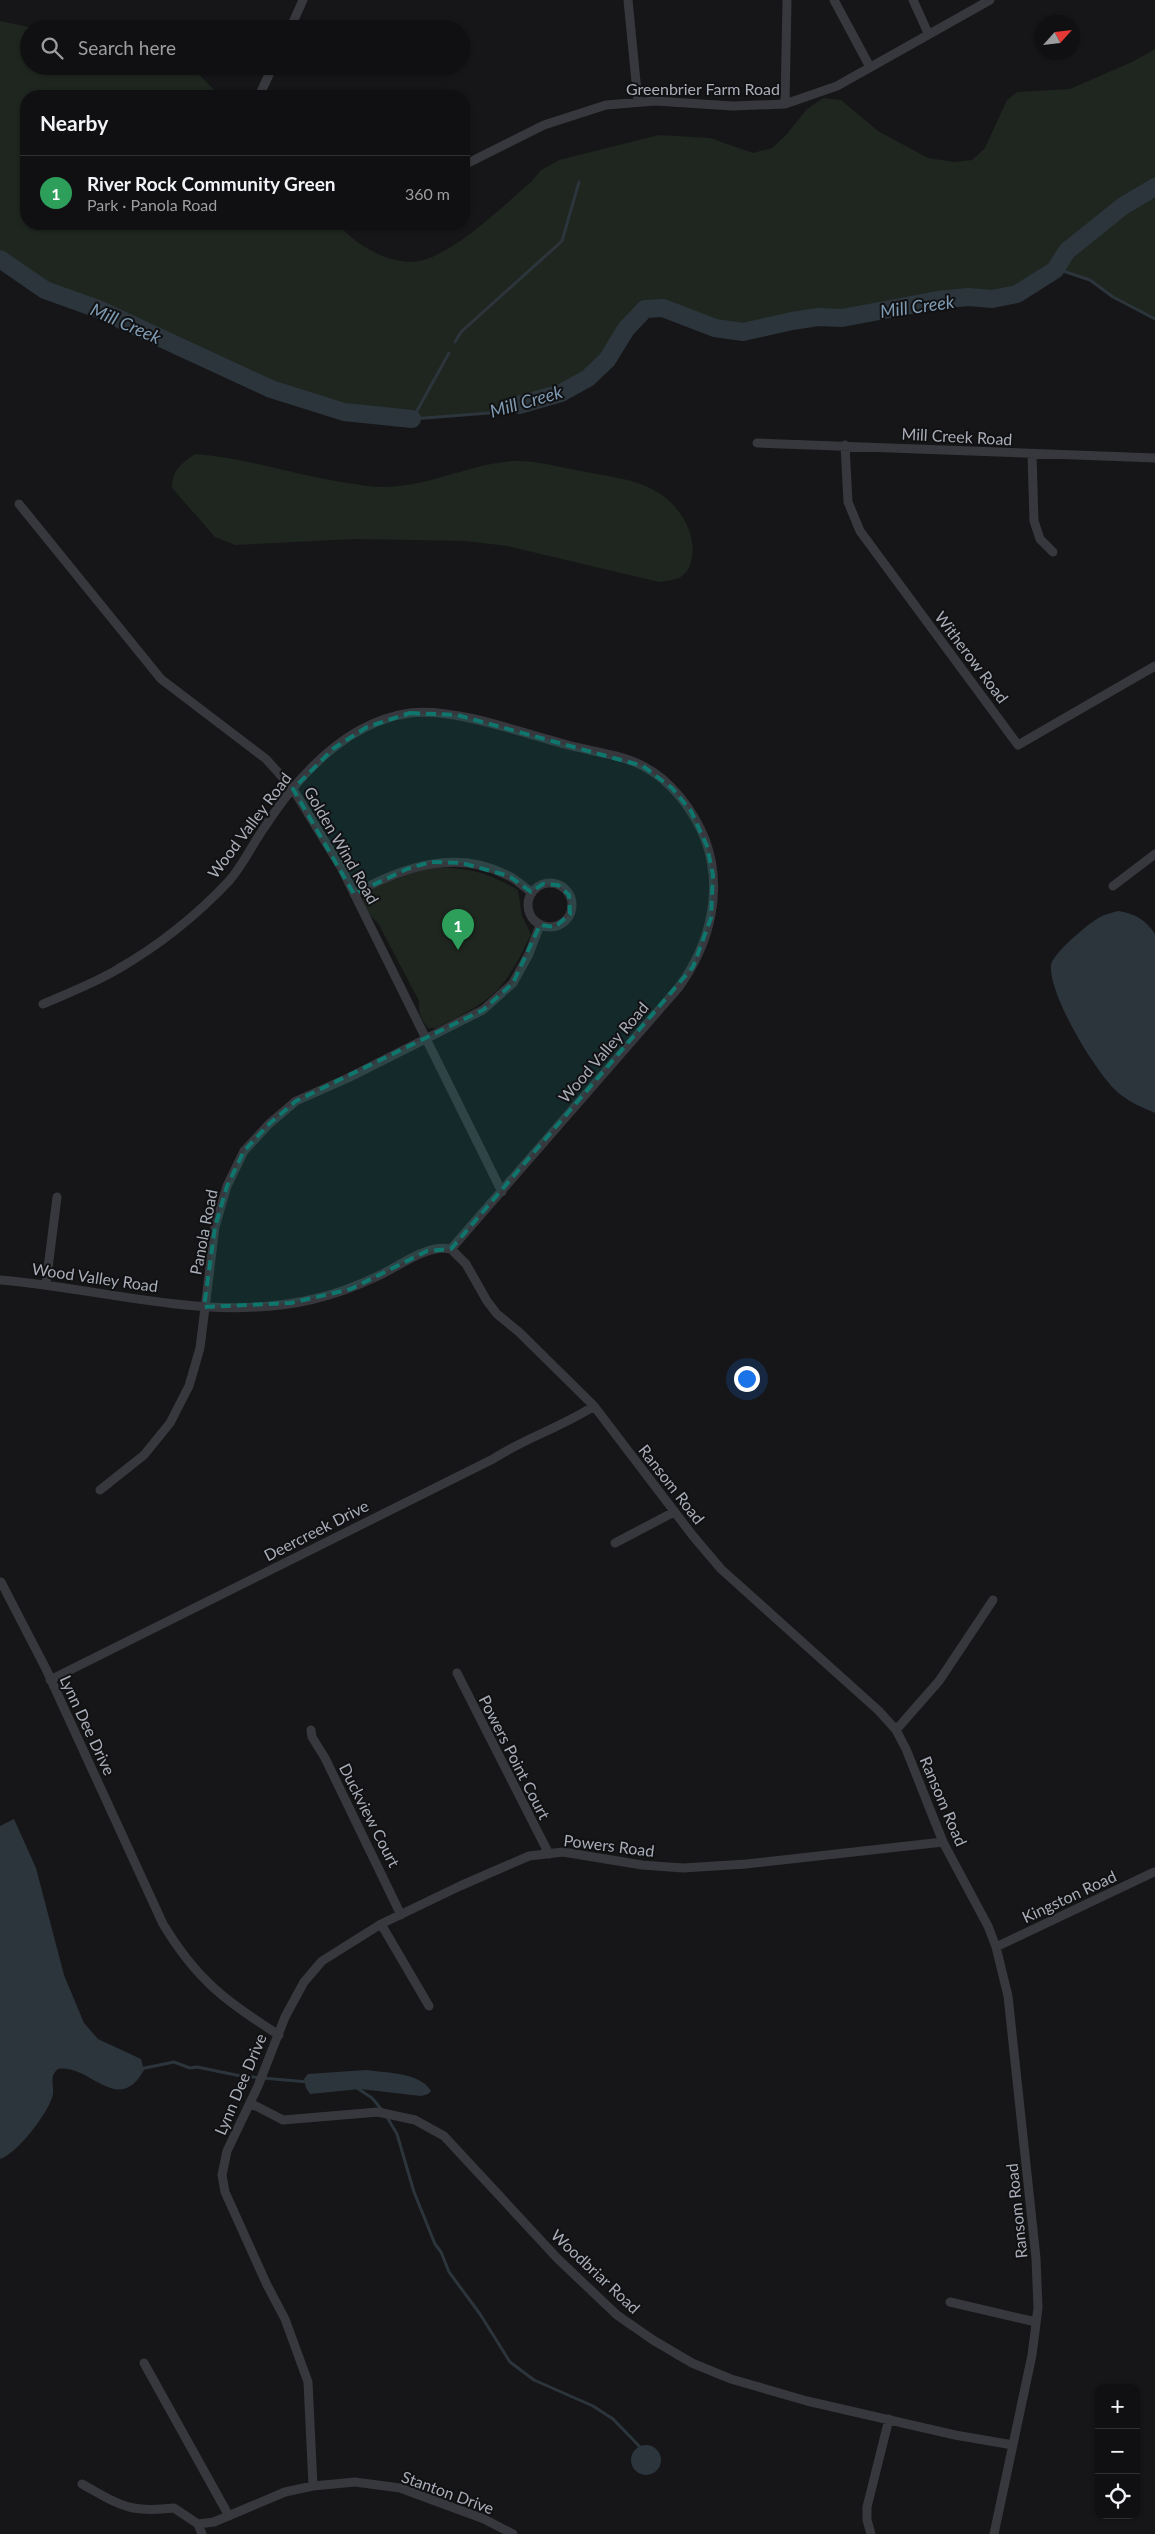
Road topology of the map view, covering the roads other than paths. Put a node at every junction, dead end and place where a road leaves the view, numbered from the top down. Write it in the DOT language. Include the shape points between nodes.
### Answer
graph roads {
  1 [pos="302,0"];
  2 [pos="628,0"];
  3 [pos="787,0"];
  4 [pos="834,0"];
  5 [pos="913,0"];
  6 [pos="990,0"];
  7 [pos="294,20"];
  8 [pos="928,33"];
  9 [pos="870,67"];
  10 [pos="269,75"];
  11 [pos="262,90"];
  12 [pos="638,102"];
  13 [pos="785,104"];
  14 [pos="470,162"];
  15 [pos="757,443"];
  16 [pos="845,445"];
  17 [pos="1032,455"];
  18 [pos="1155,458"];
  19 [pos="19,504"];
  20 [pos="1053,552"];
  21 [pos="1155,666"];
  22 [pos="293,789"];
  23 [pos="1155,854"];
  24 [pos="1113,886"];
  25 [pos="531,892"];
  26 [pos="354,894"];
  27 [pos="540,926"];
  28 [pos="43,1004"];
  29 [pos="426,1039"];
  30 [pos="502,1192"];
  31 [pos="57,1197"];
  32 [pos="448,1248"];
  33 [pos="0,1280"];
  34 [pos="46,1284"];
  35 [pos="204,1307"];
  36 [pos="594,1406"];
  37 [pos="100,1490"];
  38 [pos="674,1512"];
  39 [pos="616,1542"];
  40 [pos="1,1582"];
  41 [pos="993,1600"];
  42 [pos="457,1673"];
  43 [pos="50,1680"];
  44 [pos="311,1730"];
  45 [pos="896,1730"];
  46 [pos="943,1842"];
  47 [pos="549,1854"];
  48 [pos="1154,1872"];
  49 [pos="401,1915"];
  50 [pos="381,1924"];
  51 [pos="996,1947"];
  52 [pos="429,2006"];
  53 [pos="280,2035"];
  54 [pos="250,2102"];
  55 [pos="950,2302"];
  56 [pos="1036,2322"];
  57 [pos="144,2363"];
  58 [pos="890,2419"];
  59 [pos="1013,2445"];
  60 [pos="82,2484"];
  61 [pos="313,2486"];
  62 [pos="229,2516"];
  63 [pos="198,2524"];
  64 [pos="202,2534"];
  65 [pos="513,2534"];
  66 [pos="871,2534"];
  67 [pos="994,2534"];
  1 -- 7 [label="street"];
  2 -- 12 [label="street"];
  3 -- 13 [label="street"];
  4 -- 9 [label="street"];
  5 -- 8 [label="street"];
  6 -- 8 [label="street, Greenbrier Farm Road"];
  8 -- 9 [label="street, Greenbrier Farm Road"];
  9 -- 13 [label="street, Greenbrier Farm Road" via="837,86"];
  10 -- 11 [label="street"];
  12 -- 13 [label="street, Greenbrier Farm Road" via="679,101 733,106"];
  12 -- 14 [label="street, Greenbrier Farm Road" via="606,105 544,125"];
  15 -- 16 [label="street, Mill Creek Road"];
  16 -- 17 [label="street, Mill Creek Road"];
  16 -- 21 [label="street, Witherow Road" via="848,502 860,531 1018,745"];
  17 -- 18 [label="street, Mill Creek Road"];
  17 -- 20 [label="street" via="1034,521 1040,539"];
  19 -- 22 [label="street, Golden Wind Road" via="161,678 266,759"];
  22 -- 26 [label="street, Golden Wind Road"];
  22 -- 28 [label="street, Wood Valley Road" via="230,880 178,928 116,971"];
  22 -- 30 [label="street, Wood Valley Road" via="334,748 367,727 410,713 457,715 643,766 672,788 692,811 707,846 714,899 704,941 693,967"];
  23 -- 24 [label="street"];
  25 -- 26 [label="street" via="509,876 481,867 432,862 407,869"];
  25 -- 27 [label="street" via="528,911"];
  25 -- 27 [label="street" via="539,886 553,883 566,890 571,899 571,909 564,922 550,928"];
  26 -- 29 [label="street, Golden Wind Road"];
  27 -- 29 [label="street, Panola Road" via="513,983 499,998 483,1010"];
  29 -- 30 [label="street, Golden Wind Road"];
  29 -- 35 [label="street, Panola Road" via="296,1101 244,1151 227,1186 215,1227"];
  30 -- 32 [label="street, Wood Valley Road"];
  31 -- 34 [label="street"];
  32 -- 35 [label="street, Wood Valley Road" via="427,1251 351,1288 320,1298 270,1306"];
  32 -- 36 [label="street, Ransom Road" via="466,1264 497,1314 524,1336"];
  33 -- 34 [label="street, Wood Valley Road"];
  34 -- 35 [label="street, Wood Valley Road"];
  35 -- 37 [label="street, Panola Road" via="200,1348 189,1386 170,1422 144,1456"];
  36 -- 38 [label="street, Ransom Road"];
  36 -- 43 [label="street, Deercreek Drive" via="556,1428 518,1443 493,1459"];
  38 -- 39 [label="street"];
  38 -- 45 [label="street, Ransom Road" via="721,1569"];
  40 -- 43 [label="street, Lynn Dee Drive"];
  41 -- 45 [label="street" via="939,1681"];
  42 -- 47 [label="street, Powers Point Court"];
  43 -- 53 [label="street, Lynn Dee Drive" via="159,1915 182,1955 204,1981 226,1999"];
  44 -- 49 [label="street, Duckview Court"];
  45 -- 46 [label="street, Ransom Road"];
  46 -- 47 [label="street, Powers Road" via="683,1868 563,1852"];
  46 -- 51 [label="street, Ransom Road"];
  47 -- 49 [label="street, Powers Road" via="529,1856 495,1870"];
  48 -- 51 [label="street, Kingston Road"];
  49 -- 50 [label="street, Powers Road"];
  50 -- 52 [label="street"];
  50 -- 53 [label="street, Powers Road" via="322,1961 292,2003"];
  51 -- 56 [label="street, Ransom Road" via="1008,1996 1018,2085 1036,2258"];
  53 -- 54 [label="street, Lynn Dee Drive"];
  54 -- 58 [label="street, Woodbriar Road" via="283,2120 378,2112 415,2120 444,2136 558,2259 617,2315 653,2340 692,2363 731,2380"];
  54 -- 61 [label="street, Lynn Dee Drive" via="227,2151 222,2175 225,2192 285,2318 308,2382"];
  55 -- 56 [label="street"];
  56 -- 59 [label="street, Ransom Road"];
  57 -- 62 [label="street"];
  58 -- 59 [label="street, Woodbriar Road"];
  58 -- 66 [label="street" via="867,2507"];
  59 -- 67 [label="street, Ransom Road"];
  60 -- 63 [label="street" via="118,2505 145,2511 174,2508"];
  61 -- 62 [label="street, Stanton Drive" via="285,2492"];
  61 -- 65 [label="street, Stanton Drive" via="355,2482 400,2488 484,2519"];
  62 -- 63 [label="street, Stanton Drive"];
  63 -- 64 [label="street"];
}
